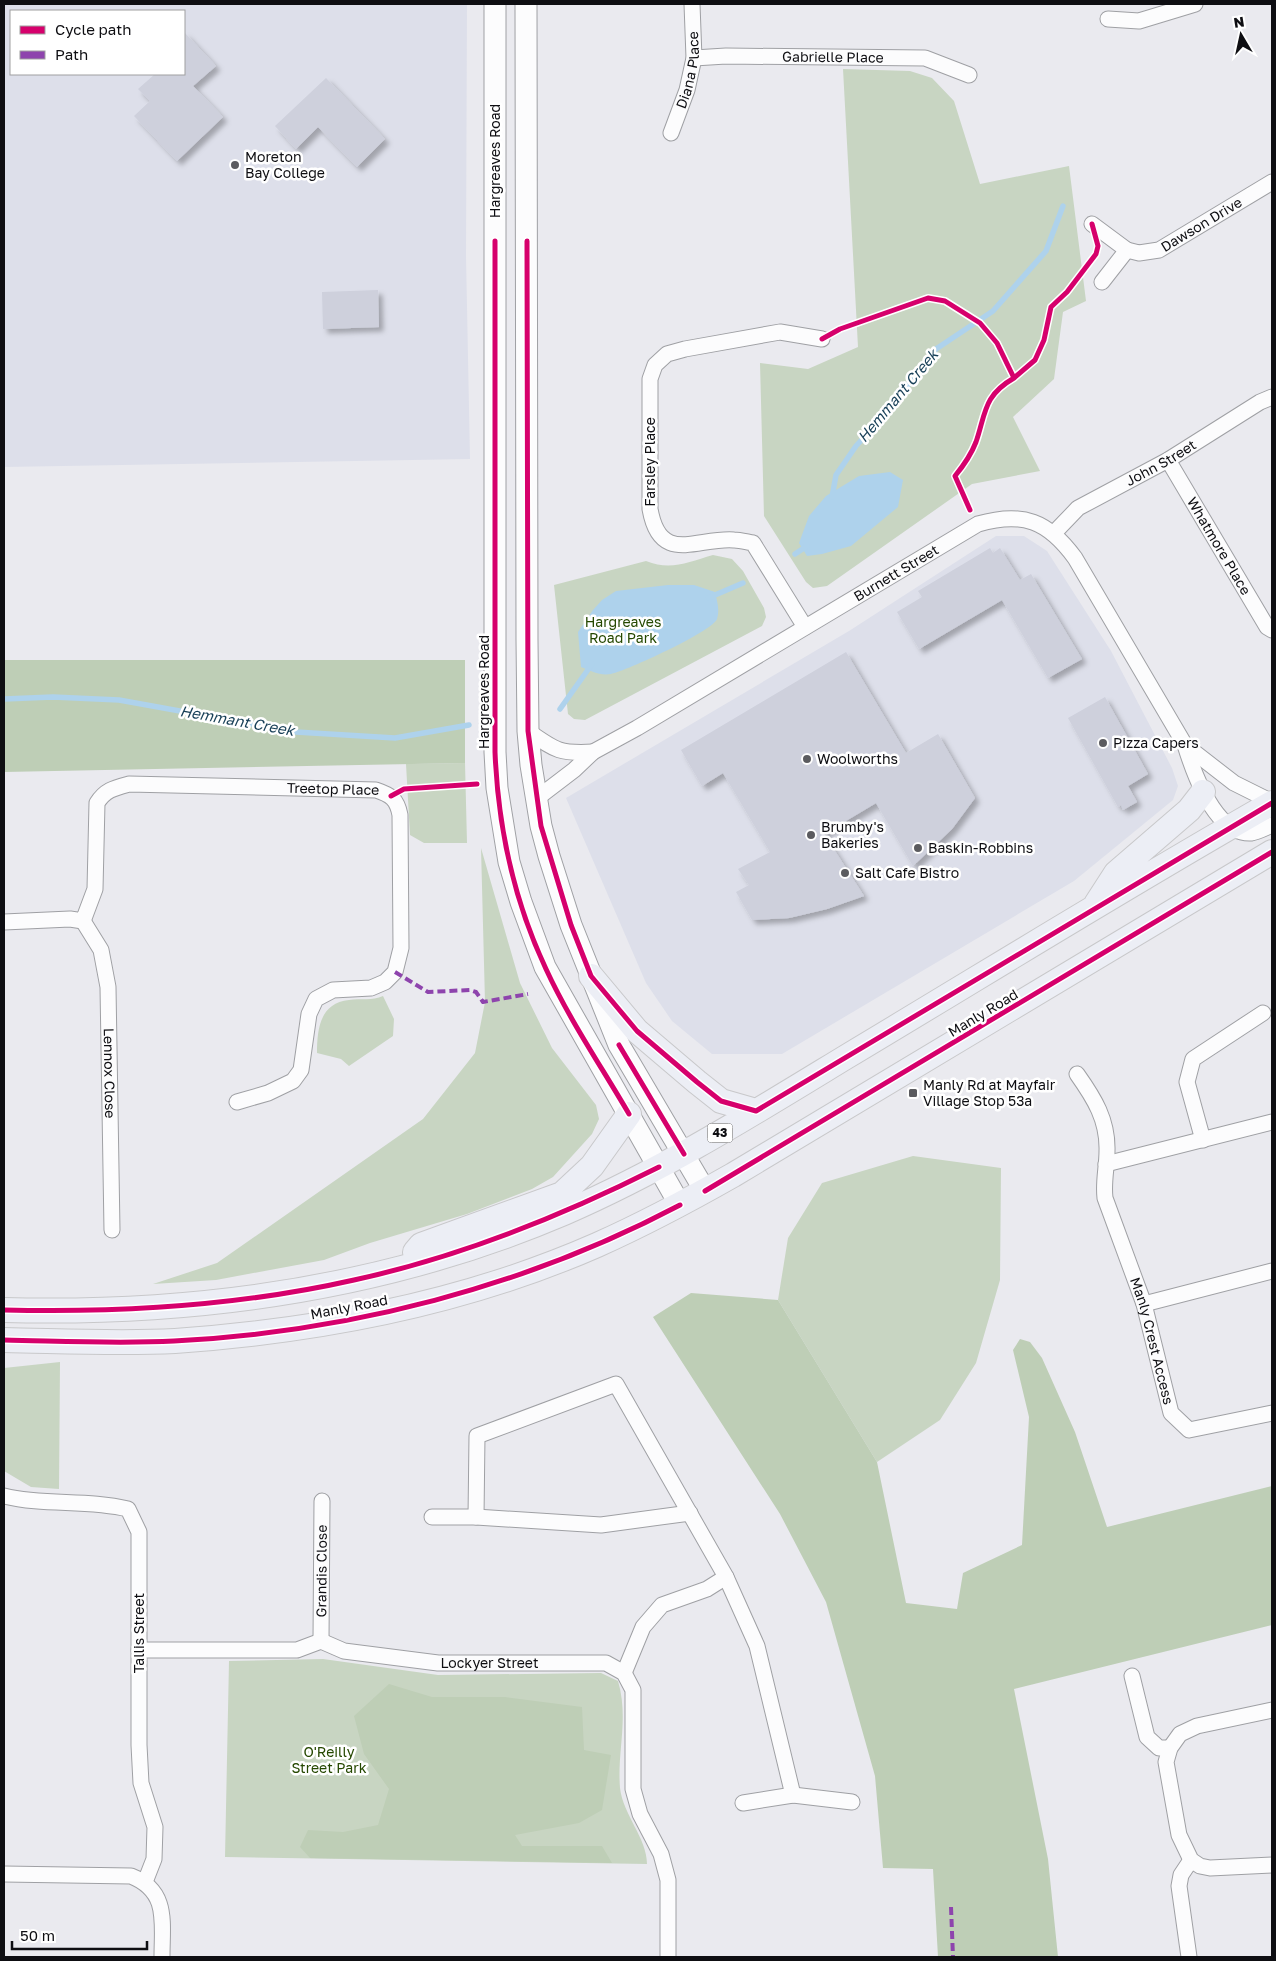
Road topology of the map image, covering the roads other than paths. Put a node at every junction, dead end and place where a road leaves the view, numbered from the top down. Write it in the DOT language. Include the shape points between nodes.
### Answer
graph roads {
  1 [pos="495,4"];
  2 [pos="526,4"];
  3 [pos="692,4"];
  4 [pos="1195,4"];
  5 [pos="1108,19"];
  6 [pos="694,58"];
  7 [pos="969,75"];
  8 [pos="671,133"];
  9 [pos="1272,182"];
  10 [pos="1092,224"];
  11 [pos="1126,250"];
  12 [pos="1102,282"];
  13 [pos="822,339"];
  14 [pos="1272,397"];
  15 [pos="1168,460"];
  16 [pos="1054,534"];
  17 [pos="805,627"];
  18 [pos="1272,630"];
  19 [pos="528,731"];
  20 [pos="1185,745"];
  21 [pos="592,752"];
  22 [pos="1204,792"];
  23 [pos="536,799"];
  24 [pos="1272,803"];
  25 [pos="1272,825"];
  26 [pos="1230,827"];
  27 [pos="1272,852"];
  28 [pos="1092,910"];
  29 [pos="83,921"];
  30 [pos="4,922"];
  31 [pos="591,976"];
  32 [pos="1263,1013"];
  33 [pos="1077,1074"];
  34 [pos="236,1102"];
  35 [pos="756,1111"];
  36 [pos="629,1114"];
  37 [pos="1272,1122"];
  38 [pos="1203,1140"];
  39 [pos="684,1154"];
  40 [pos="1106,1164"];
  41 [pos="659,1167"];
  42 [pos="704,1192"];
  43 [pos="680,1205"];
  44 [pos="112,1230"];
  45 [pos="398,1269"];
  46 [pos="1272,1271"];
  47 [pos="1144,1304"];
  48 [pos="4,1310"];
  49 [pos="4,1340"];
  50 [pos="1272,1413"];
  51 [pos="4,1496"];
  52 [pos="322,1501"];
  53 [pos="690,1513"];
  54 [pos="432,1517"];
  55 [pos="476,1517"];
  56 [pos="726,1577"];
  57 [pos="321,1641"];
  58 [pos="139,1650"];
  59 [pos="624,1672"];
  60 [pos="1132,1676"];
  61 [pos="1272,1710"];
  62 [pos="1170,1748"];
  63 [pos="793,1795"];
  64 [pos="852,1802"];
  65 [pos="743,1803"];
  66 [pos="1190,1860"];
  67 [pos="1272,1866"];
  68 [pos="4,1874"];
  69 [pos="145,1882"];
  70 [pos="162,1957"];
  71 [pos="668,1957"];
  72 [pos="1189,1957"];
  1 -- 36 [label="main road, Hargreaves Road" via="497,788 509,862 545,968"];
  2 -- 19 [label="main road"];
  3 -- 6 [label="street, Diana Place"];
  4 -- 5 [label="street" via="1139,21"];
  6 -- 7 [label="street, Gabrielle Place" via="926,58"];
  6 -- 8 [label="street, Diana Place"];
  9 -- 11 [label="street, Dawson Drive" via="1159,250 1139,253"];
  10 -- 11 [label="street"];
  11 -- 12 [label="street"];
  13 -- 17 [label="street, Farsley Place" via="780,332 685,349 667,354 655,365 650,378 650,509 653,527 662,538 682,546 733,539 753,543"];
  14 -- 15 [label="street, John Street"];
  15 -- 16 [label="street, John Street" via="1078,508"];
  15 -- 18 [label="street, Whatmore Place" via="1267,627"];
  16 -- 17 [label="street, Burnett Street" via="1036,522 1016,517 996,518 978,524"];
  16 -- 20 [label="street, Burnett Street" via="1075,558"];
  17 -- 21 [label="street, Burnett Street"];
  19 -- 21 [label="street" via="559,751"];
  19 -- 23 [label="main road"];
  20 -- 22 [label="street, Burnett Street"];
  20 -- 24 [label="street, Burnett Street" via="1234,783"];
  21 -- 23 [label="street, Burnett Street"];
  22 -- 26 [label="street, Burnett Street"];
  22 -- 28 [label="main road" via="1189,810 1116,873"];
  23 -- 31 [label="main road" via="549,856"];
  24 -- 26 [label="main road, Manly Road / 43"];
  25 -- 26 [label="street" via="1250,833"];
  26 -- 28 [label="main road, Manly Road / 43"];
  27 -- 42 [label="main road, Manly Road"];
  28 -- 35 [label="main road, Manly Road / 43"];
  29 -- 30 [label="street"];
  29 -- 34 [label="street, Treetop Place" via="95,889 97,803 112,789 129,784 376,790 391,796 398,804 401,948 395,972 385,982 371,988 333,990 316,999 309,1014 301,1070 293,1081 268,1093"];
  29 -- 44 [label="street, Lennox Close" via="101,950 108,986"];
  31 -- 35 [label="main road" via="637,1031 721,1101"];
  31 -- 39 [label="main road" via="619,1045"];
  32 -- 38 [label="street" via="1193,1059 1187,1082"];
  33 -- 40 [label="street, Manly Crest Access" via="1098,1104 1106,1128"];
  35 -- 39 [label="main road, Manly Road / 43"];
  36 -- 41 [label="main road, Hargreaves Road"];
  36 -- 45 [label="main road" via="592,1166 562,1194 421,1246"];
  37 -- 38 [label="street"];
  38 -- 40 [label="street"];
  39 -- 41 [label="main road, Manly Road / 43"];
  39 -- 42 [label="main road"];
  40 -- 47 [label="street, Manly Crest Access" via="1105,1198"];
  41 -- 43 [label="main road, Hargreaves Road"];
  41 -- 45 [label="main road, Manly Road / 43" via="562,1213 474,1246"];
  42 -- 43 [label="main road, Manly Road"];
  43 -- 49 [label="main road, Manly Road" via="552,1263 435,1300 367,1317 307,1327 173,1341"];
  45 -- 48 [label="main road, Manly Road / 43" via="316,1288 202,1304 103,1311"];
  46 -- 47 [label="street"];
  47 -- 50 [label="street, Manly Crest Access" via="1171,1413 1179,1423 1189,1430 1202,1429"];
  51 -- 58 [label="street, Tallis Street" via="27,1502 104,1503 128,1509 139,1532"];
  52 -- 57 [label="street, Grandis Close"];
  53 -- 55 [label="street" via="601,1525"];
  53 -- 55 [label="street" via="616,1384 477,1436"];
  53 -- 56 [label="street"];
  54 -- 55 [label="street"];
  56 -- 59 [label="street" via="706,1589 662,1605 643,1627"];
  56 -- 63 [label="street" via="757,1646"];
  57 -- 58 [label="street" via="297,1650"];
  57 -- 59 [label="street, Lockyer Street" via="344,1651 438,1663 606,1663"];
  58 -- 69 [label="street, Tallis Street" via="141,1783 156,1827 154,1859"];
  59 -- 71 [label="street" via="633,1690 632,1790 640,1814 661,1854 668,1880"];
  60 -- 62 [label="street" via="1146,1737 1159,1748"];
  61 -- 62 [label="street" via="1197,1726 1180,1734"];
  62 -- 66 [label="street" via="1166,1762 1179,1836"];
  63 -- 64 [label="street"];
  63 -- 65 [label="street"];
  66 -- 67 [label="street" via="1210,1868"];
  66 -- 72 [label="street" via="1179,1886"];
  68 -- 69 [label="street" via="131,1876"];
  69 -- 70 [label="street" via="155,1892 162,1916"];
}
